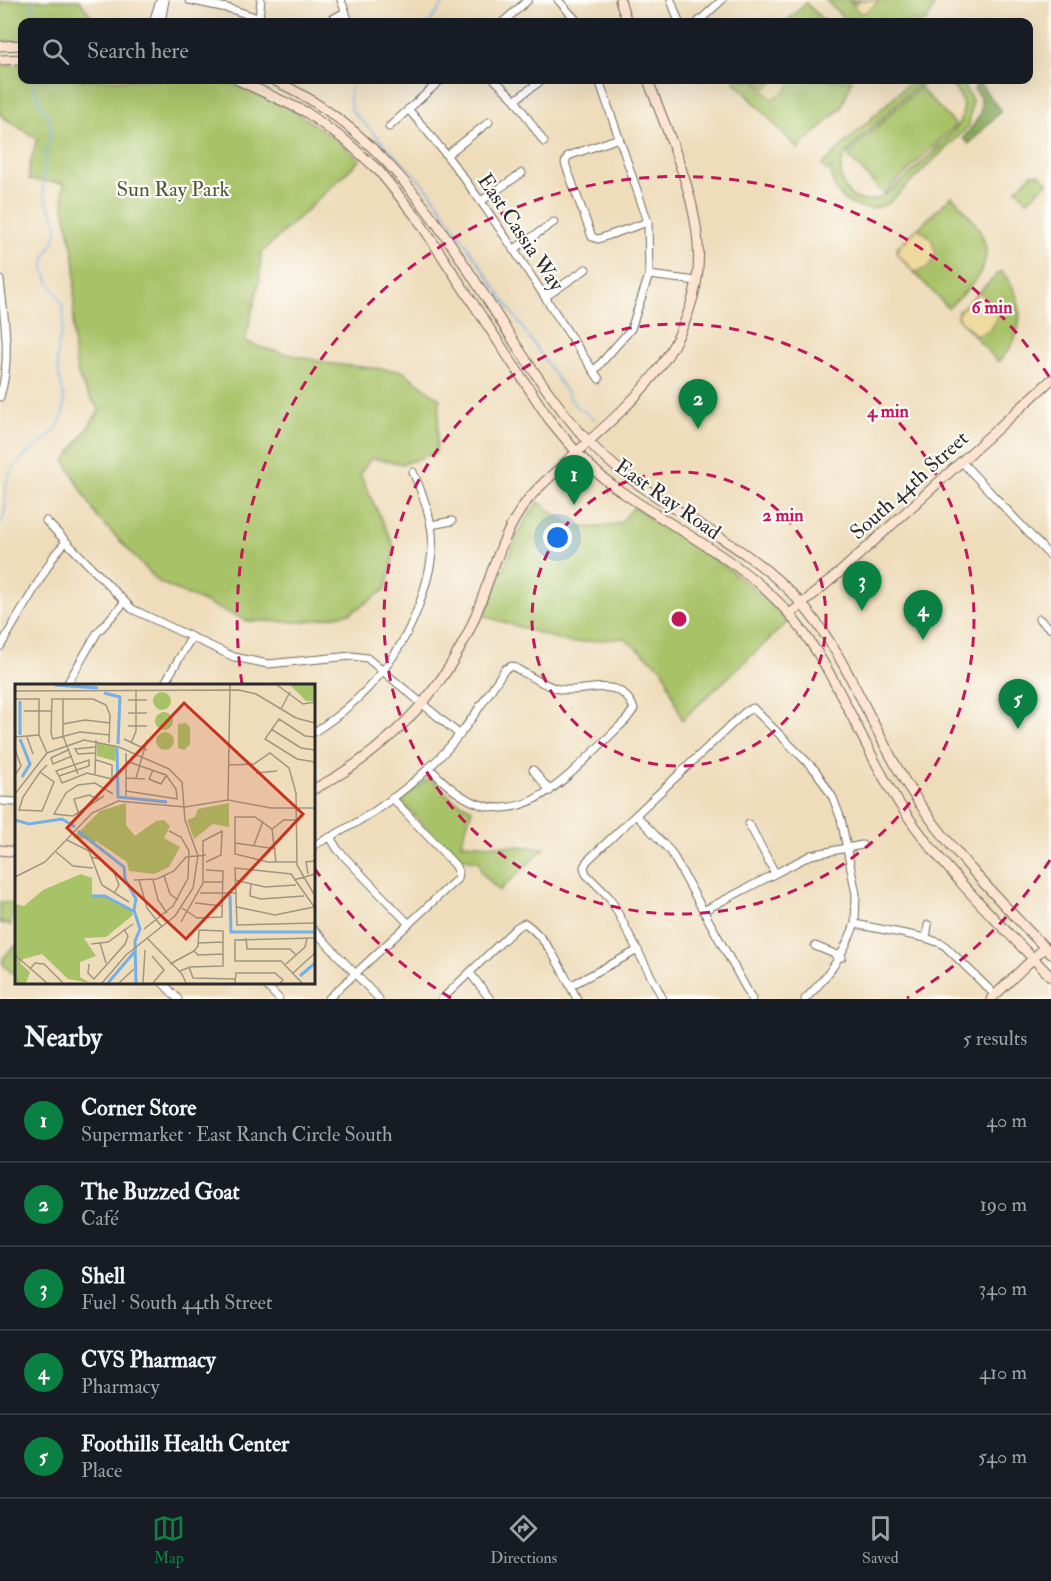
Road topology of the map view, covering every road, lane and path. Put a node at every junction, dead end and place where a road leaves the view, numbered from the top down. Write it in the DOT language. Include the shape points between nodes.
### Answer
graph roads {
  1 [pos="160,0"];
  2 [pos="165,0"];
  3 [pos="189,0"];
  4 [pos="261,0"];
  5 [pos="340,0"];
  6 [pos="528,0"];
  7 [pos="558,0"];
  8 [pos="620,0"];
  9 [pos="671,0"];
  10 [pos="722,0"];
  11 [pos="345,12"];
  12 [pos="154,18"];
  13 [pos="162,18"];
  14 [pos="260,18"];
  15 [pos="334,18"];
  16 [pos="347,18"];
  17 [pos="508,18"];
  18 [pos="574,18"];
  19 [pos="626,18"];
  20 [pos="678,18"];
  21 [pos="702,18"];
  22 [pos="18,45"];
  23 [pos="0,46"];
  24 [pos="18,59"];
  25 [pos="0,60"];
  26 [pos="248,84"];
  27 [pos="276,84"];
  28 [pos="284,84"];
  29 [pos="436,84"];
  30 [pos="499,84"];
  31 [pos="537,84"];
  32 [pos="600,84"];
  33 [pos="649,84"];
  34 [pos="273,94"];
  35 [pos="515,100"];
  36 [pos="408,109"];
  37 [pos="489,122"];
  38 [pos="389,127"];
  39 [pos="619,138"];
  40 [pos="544,142"];
  41 [pos="448,154"];
  42 [pos="522,173"];
  43 [pos="481,201"];
  44 [pos="554,222"];
  45 [pos="648,222"];
  46 [pos="513,250"];
  47 [pos="586,269"];
  48 [pos="649,275"];
  49 [pos="0,279"];
  50 [pos="697,281"];
  51 [pos="545,297"];
  52 [pos="497,315"];
  53 [pos="486,322"];
  54 [pos="3,358"];
  55 [pos="594,371"];
  56 [pos="599,379"];
  57 [pos="1051,380"];
  58 [pos="0,397"];
  59 [pos="582,447"];
  60 [pos="962,462"];
  61 [pos="413,472"];
  62 [pos="46,521"];
  63 [pos="452,521"];
  64 [pos="431,525"];
  65 [pos="66,542"];
  66 [pos="1051,557"];
  67 [pos="124,603"];
  68 [pos="802,604"];
  69 [pos="790,614"];
  70 [pos="1039,619"];
  71 [pos="1051,628"];
  72 [pos="191,638"];
  73 [pos="0,647"];
  74 [pos="385,671"];
  75 [pos="67,684"];
  76 [pos="164,684"];
  77 [pos="423,703"];
  78 [pos="315,731"];
  79 [pos="460,735"];
  80 [pos="429,767"];
  81 [pos="533,770"];
  82 [pos="315,788"];
  83 [pos="550,791"];
  84 [pos="392,798"];
  85 [pos="0,801"];
  86 [pos="15,802"];
  87 [pos="636,815"];
  88 [pos="749,824"];
  89 [pos="330,837"];
  90 [pos="315,844"];
  91 [pos="862,845"];
  92 [pos="847,848"];
  93 [pos="0,850"];
  94 [pos="15,852"];
  95 [pos="775,873"];
  96 [pos="703,911"];
  97 [pos="409,924"];
  98 [pos="855,924"];
  99 [pos="928,925"];
  100 [pos="315,931"];
  101 [pos="926,938"];
  102 [pos="815,946"];
  103 [pos="1049,948"];
  104 [pos="638,950"];
  105 [pos="842,957"];
  106 [pos="1033,958"];
  107 [pos="470,973"];
  108 [pos="355,974"];
  109 [pos="1051,977"];
  110 [pos="164,984"];
  111 [pos="265,984"];
  112 [pos="570,986"];
  113 [pos="993,997"];
  114 [pos="178,999"];
  115 [pos="279,999"];
  116 [pos="328,999"];
  117 [pos="379,999"];
  118 [pos="442,999"];
  119 [pos="490,999"];
  120 [pos="577,999"];
  121 [pos="663,999"];
  122 [pos="752,999"];
  123 [pos="805,999"];
  1 -- 12 [label="street"];
  2 -- 13 [label="street"];
  3 -- 14 [label="street"];
  4 -- 14 [label="street"];
  5 -- 11 [label="street"];
  6 -- 17 [label="street"];
  7 -- 18 [label="street"];
  8 -- 19 [label="main road"];
  9 -- 20 [label="street"];
  10 -- 21 [label="street"];
  11 -- 15 [label="street"];
  11 -- 16 [label="street"];
  22 -- 23 [label="main road"];
  24 -- 25 [label="main road"];
  26 -- 34 [label="main road, East Ray Road"];
  27 -- 34 [label="street"];
  28 -- 52 [label="main road, East Ray Road" via="336,115 389,162 415,192"];
  29 -- 36 [label="street"];
  30 -- 35 [label="street"];
  31 -- 35 [label="street"];
  32 -- 39 [label="street"];
  33 -- 50 [label="main road" via="693,210"];
  34 -- 53 [label="main road, East Ray Road" via="327,126 379,171 405,201"];
  35 -- 40 [label="street"];
  36 -- 38 [label="street"];
  36 -- 41 [label="street, East Cassia Way"];
  37 -- 41 [label="street"];
  39 -- 45 [label="street"];
  39 -- 45 [label="street" via="568,156 565,163 592,237 598,239"];
  41 -- 43 [label="street, East Cassia Way"];
  42 -- 43 [label="street"];
  43 -- 46 [label="street, East Cassia Way"];
  44 -- 46 [label="street"];
  45 -- 48 [label="street"];
  46 -- 51 [label="street, East Cassia Way"];
  47 -- 51 [label="street"];
  48 -- 50 [label="street"];
  48 -- 55 [label="street" via="631,329"];
  49 -- 54 [label="street"];
  50 -- 59 [label="main road" via="686,323 665,363 647,386"];
  51 -- 55 [label="street, East Cassia Way"];
  52 -- 53 [label="main road"];
  52 -- 59 [label="main road, East Ray Road"];
  53 -- 59 [label="main road, East Ray Road" via="549,419"];
  54 -- 58 [label="street"];
  55 -- 56 [label="street, East Cassia Way"];
  57 -- 60 [label="main road, South 44th Street"];
  59 -- 68 [label="main road, East Ray Road" via="761,565"];
  59 -- 69 [label="main road, East Ray Road" via="618,490 750,578"];
  59 -- 77 [label="main road" via="520,511 458,652"];
  60 -- 66 [label="street"];
  60 -- 68 [label="main road, South 44th Street"];
  61 -- 64 [label="street"];
  62 -- 65 [label="street"];
  63 -- 64 [label="street"];
  64 -- 74 [label="street" via="432,558 423,595 406,640"];
  65 -- 67 [label="street"];
  65 -- 73 [label="street"];
  67 -- 72 [label="street"];
  67 -- 75 [label="street" via="96,633"];
  68 -- 69 [label="main road, South 44th Street"];
  68 -- 103 [label="main road, East Ray Road" via="836,653 923,809 965,862"];
  69 -- 106 [label="main road, East Ray Road" via="823,664 910,819 939,857"];
  70 -- 71 [label="street"];
  72 -- 74 [label="street" via="258,664 352,656 367,658"];
  72 -- 76 [label="street"];
  74 -- 77 [label="street"];
  74 -- 78 [label="street" via="352,704"];
  77 -- 79 [label="street"];
  77 -- 82 [label="main road" via="378,747"];
  79 -- 80 [label="street"];
  79 -- 83 [label="street" via="505,669 512,666 562,690 614,688 634,709"];
  80 -- 83 [label="street" via="454,792 477,804 510,807"];
  80 -- 84 [label="street"];
  81 -- 83 [label="street"];
  84 -- 89 [label="street"];
  84 -- 97 [label="street" via="458,871 457,879"];
  85 -- 86 [label="street"];
  87 -- 92 [label="street" via="753,708 829,789"];
  87 -- 96 [label="street" via="671,852"];
  87 -- 104 [label="street" via="584,867 610,898"];
  88 -- 95 [label="street"];
  89 -- 90 [label="street"];
  89 -- 97 [label="street"];
  91 -- 92 [label="street"];
  92 -- 95 [label="street" via="811,855"];
  92 -- 98 [label="street" via="856,894"];
  93 -- 94 [label="main road"];
  95 -- 96 [label="street"];
  96 -- 122 [label="street"];
  97 -- 108 [label="street"];
  98 -- 101 [label="street"];
  98 -- 105 [label="street"];
  99 -- 101 [label="street"];
  100 -- 108 [label="street"];
  101 -- 113 [label="street" via="951,949"];
  102 -- 105 [label="street"];
  103 -- 106 [label="main road"];
  104 -- 112 [label="street"];
  104 -- 121 [label="street"];
  105 -- 123 [label="street"];
  106 -- 109 [label="main road, East Ray Road"];
  106 -- 113 [label="main road"];
  107 -- 112 [label="street" via="525,923 546,944"];
  107 -- 118 [label="street"];
  107 -- 119 [label="street"];
  108 -- 116 [label="street"];
  108 -- 117 [label="street"];
  110 -- 114 [label="street"];
  111 -- 115 [label="street"];
  112 -- 120 [label="street"];
}
